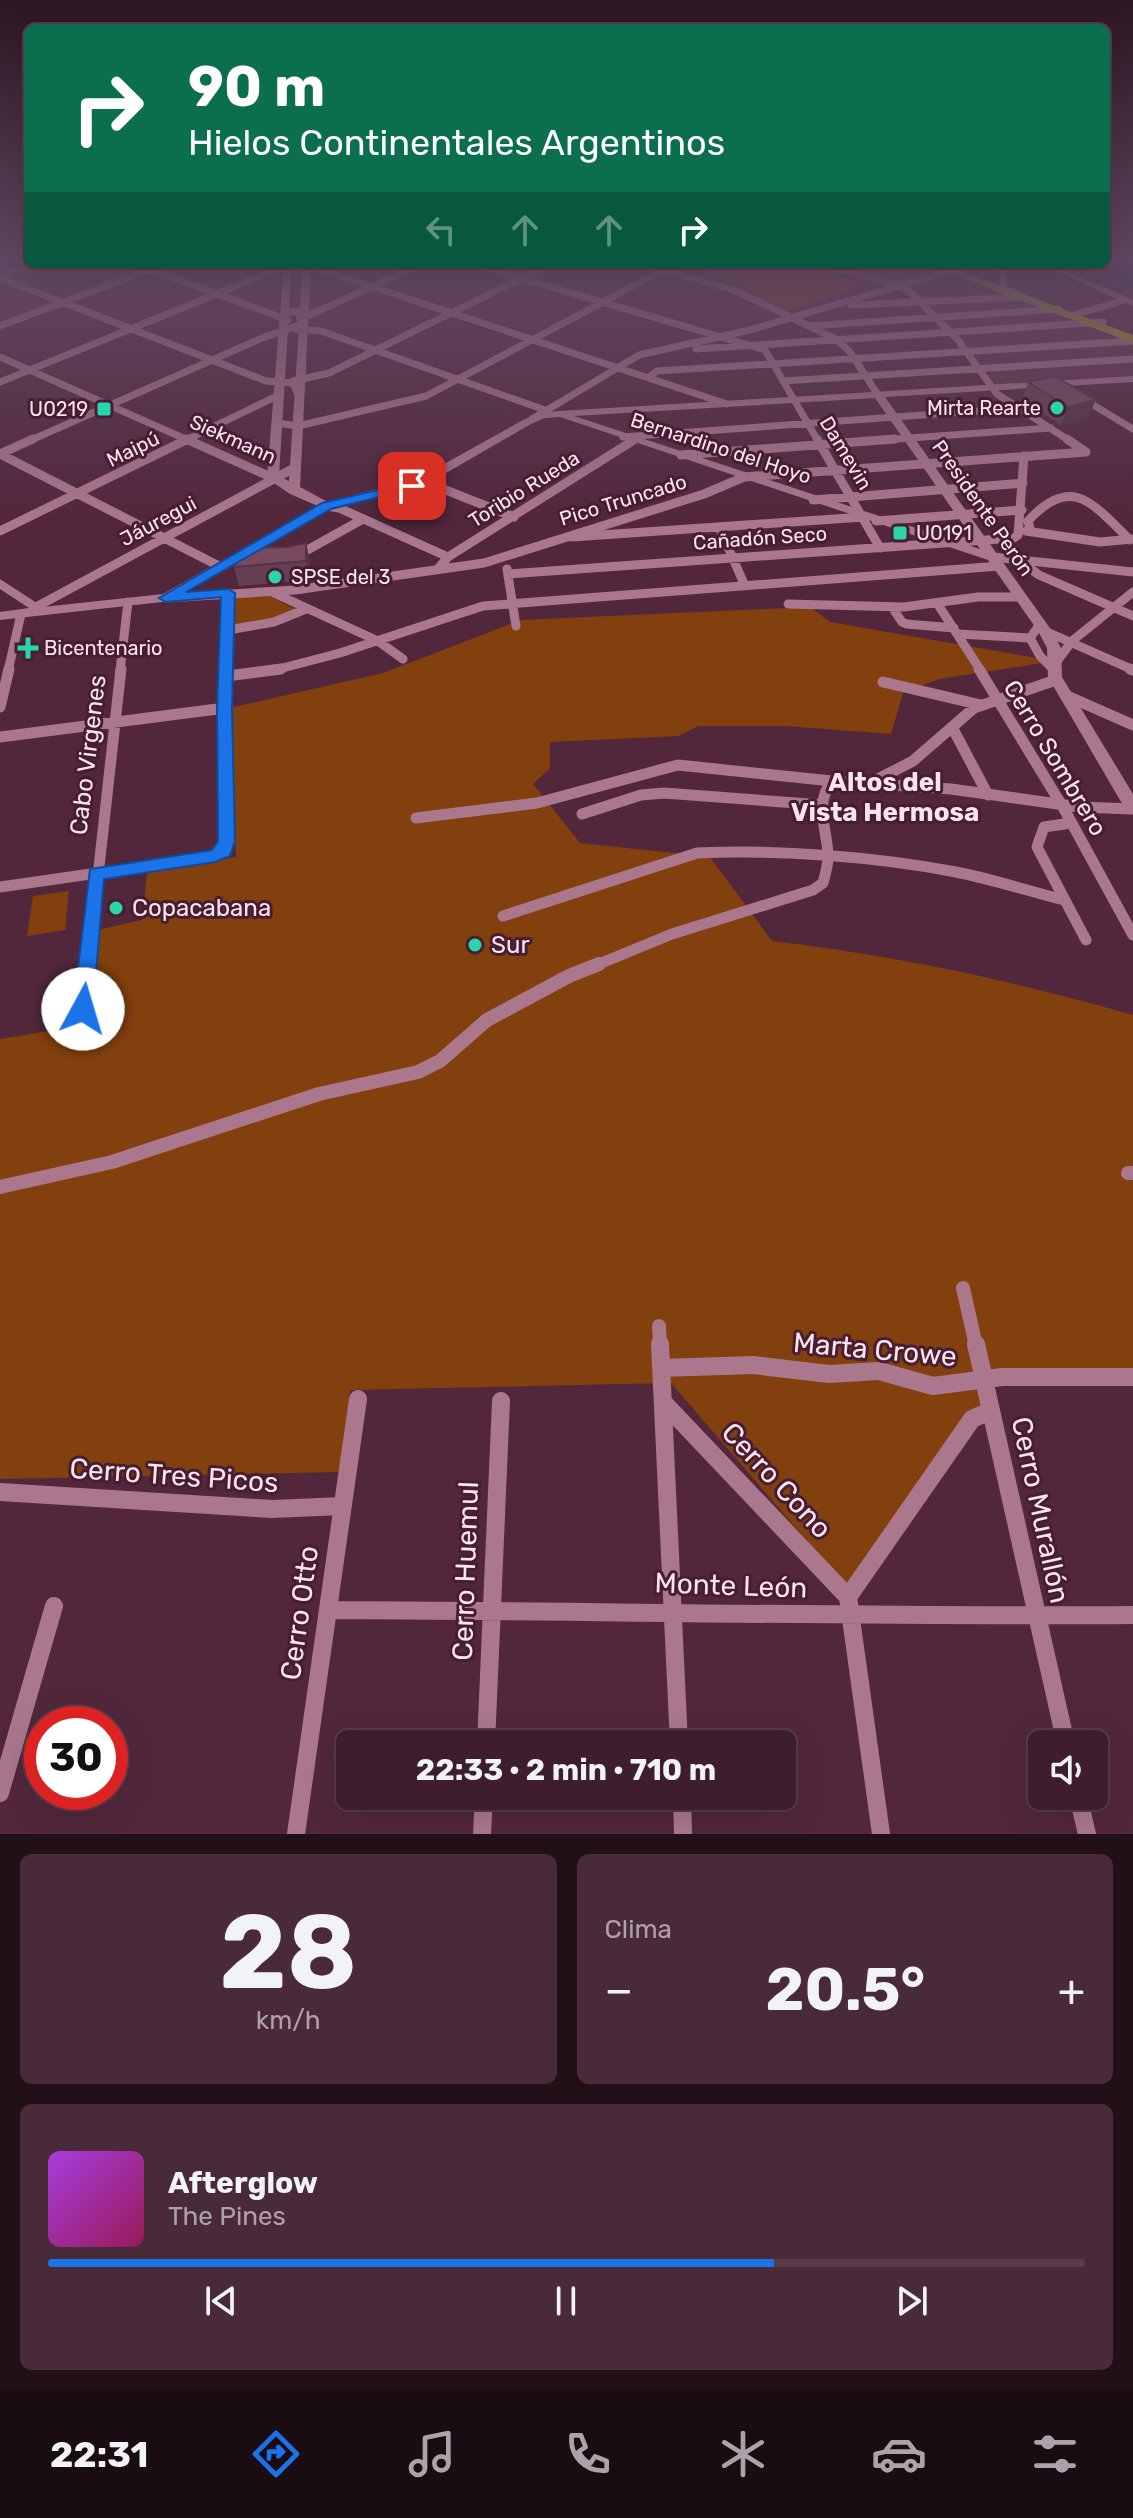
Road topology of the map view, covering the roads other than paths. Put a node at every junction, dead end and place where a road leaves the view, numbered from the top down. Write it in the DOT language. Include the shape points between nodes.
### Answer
graph roads {
  1 [pos="87,348"];
  2 [pos="179,348"];
  3 [pos="233,348"];
  4 [pos="288,348"];
  5 [pos="297,348"];
  6 [pos="372,348"];
  7 [pos="379,348"];
  8 [pos="519,348"];
  9 [pos="561,348"];
  10 [pos="672,348"];
  11 [pos="704,348"];
  12 [pos="758,348"];
  13 [pos="844,348"];
  14 [pos="964,348"];
  15 [pos="1011,348"];
  16 [pos="376,349"];
  17 [pos="661,350"];
  18 [pos="967,351"];
  19 [pos="0,357"];
  20 [pos="208,359"];
  21 [pos="854,359"];
  22 [pos="1133,359"];
  23 [pos="774,364"];
  24 [pos="617,366"];
  25 [pos="981,368"];
  26 [pos="29,371"];
  27 [pos="865,375"];
  28 [pos="649,377"];
  29 [pos="301,379"];
  30 [pos="459,379"];
  31 [pos="1133,379"];
  32 [pos="783,381"];
  33 [pos="0,382"];
  34 [pos="1056,383"];
  35 [pos="996,387"];
  36 [pos="279,389"];
  37 [pos="878,395"];
  38 [pos="299,398"];
  39 [pos="794,400"];
  40 [pos="107,404"];
  41 [pos="727,404"];
  42 [pos="1019,408"];
  43 [pos="550,412"];
  44 [pos="893,417"];
  45 [pos="807,422"];
  46 [pos="277,423"];
  47 [pos="298,426"];
  48 [pos="1051,428"];
  49 [pos="1133,429"];
  50 [pos="629,438"];
  51 [pos="908,438"];
  52 [pos="187,440"];
  53 [pos="820,444"];
  54 [pos="275,445"];
  55 [pos="0,453"];
  56 [pos="681,455"];
  57 [pos="1024,456"];
  58 [pos="927,463"];
  59 [pos="296,467"];
  60 [pos="834,469"];
  61 [pos="744,477"];
  62 [pos="273,478"];
  63 [pos="423,481"];
  64 [pos="1023,483"];
  65 [pos="944,487"];
  66 [pos="294,491"];
  67 [pos="77,494"];
  68 [pos="850,494"];
  69 [pos="813,500"];
  70 [pos="327,506"];
  71 [pos="1022,510"];
  72 [pos="963,513"];
  73 [pos="514,517"];
  74 [pos="363,519"];
  75 [pos="870,519"];
  76 [pos="720,529"];
  77 [pos="0,531"];
  78 [pos="1031,532"];
  79 [pos="1016,534"];
  80 [pos="565,537"];
  81 [pos="166,538"];
  82 [pos="1132,539"];
  83 [pos="980,540"];
  84 [pos="946,543"];
  85 [pos="880,548"];
  86 [pos="448,557"];
  87 [pos="505,558"];
  88 [pos="733,558"];
  89 [pos="291,559"];
  90 [pos="1017,559"];
  91 [pos="997,562"];
  92 [pos="219,566"];
  93 [pos="437,570"];
  94 [pos="1133,572"];
  95 [pos="508,574"];
  96 [pos="0,583"];
  97 [pos="745,586"];
  98 [pos="271,591"];
  99 [pos="1133,592"];
  100 [pos="228,593"];
  101 [pos="1021,597"];
  102 [pos="166,598"];
  103 [pos="128,602"];
  104 [pos="511,603"];
  105 [pos="937,603"];
  106 [pos="788,604"];
  107 [pos="892,607"];
  108 [pos="1113,607"];
  109 [pos="306,609"];
  110 [pos="31,611"];
  111 [pos="0,616"];
  112 [pos="1133,616"];
  113 [pos="516,626"];
  114 [pos="228,630"];
  115 [pos="956,631"];
  116 [pos="1039,631"];
  117 [pos="378,641"];
  118 [pos="1072,641"];
  119 [pos="403,659"];
  120 [pos="1133,670"];
  121 [pos="1054,674"];
  122 [pos="227,676"];
  123 [pos="883,682"];
  124 [pos="1065,695"];
  125 [pos="997,699"];
  126 [pos="981,705"];
  127 [pos="0,707"];
  128 [pos="225,708"];
  129 [pos="113,723"];
  130 [pos="1133,725"];
  131 [pos="952,727"];
  132 [pos="0,737"];
  133 [pos="832,781"];
  134 [pos="869,782"];
  135 [pos="988,795"];
  136 [pos="823,805"];
  137 [pos="1063,806"];
  138 [pos="1133,808"];
  139 [pos="582,814"];
  140 [pos="416,818"];
  141 [pos="1071,823"];
  142 [pos="828,857"];
  143 [pos="96,874"];
  144 [pos="0,887"];
  145 [pos="1064,900"];
  146 [pos="503,916"];
  147 [pos="1132,933"];
  148 [pos="1086,940"];
  149 [pos="83,1009"];
  150 [pos="0,1187"];
  151 [pos="963,1288"];
  152 [pos="659,1326"];
  153 [pos="661,1368"];
  154 [pos="1133,1377"];
  155 [pos="983,1380"];
  156 [pos="358,1399"];
  157 [pos="501,1401"];
  158 [pos="663,1402"];
  159 [pos="990,1411"];
  160 [pos="0,1492"];
  161 [pos="343,1506"];
  162 [pos="54,1606"];
  163 [pos="849,1607"];
  164 [pos="328,1610"];
  165 [pos="673,1611"];
  166 [pos="492,1612"];
  167 [pos="1133,1615"];
  168 [pos="1036,1617"];
  169 [pos="487,1730"];
  170 [pos="678,1730"];
  171 [pos="1063,1730"];
  172 [pos="4,1762"];
  173 [pos="0,1793"];
  174 [pos="483,1810"];
  175 [pos="682,1810"];
  176 [pos="1081,1810"];
  177 [pos="296,1834"];
  178 [pos="482,1834"];
  179 [pos="683,1834"];
  180 [pos="881,1834"];
  181 [pos="1087,1834"];
  1 -- 26 [label="street"];
  2 -- 20 [label="street"];
  3 -- 20 [label="street"];
  4 -- 36 [label="street"];
  5 -- 29 [label="street"];
  6 -- 16 [label="street, Bernardino del Hoyo"];
  7 -- 16 [label="street, Maipú"];
  8 -- 30 [label="street"];
  9 -- 24 [label="street"];
  10 -- 17 [label="street"];
  11 -- 17 [label="street"];
  12 -- 23 [label="street, Damevin"];
  13 -- 21 [label="street, Presidente Perón"];
  14 -- 18 [label="street"];
  15 -- 18 [label="street"];
  16 -- 29 [label="street, Maipú" via="325,374"];
  16 -- 30 [label="street, Bernardino del Hoyo"];
  17 -- 24 [label="street"];
  18 -- 21 [label="street"];
  18 -- 25 [label="street"];
  19 -- 26 [label="street, Siekmann"];
  20 -- 36 [label="street"];
  20 -- 40 [label="street"];
  21 -- 23 [label="street"];
  21 -- 27 [label="street, Presidente Perón"];
  22 -- 25 [label="street"];
  23 -- 28 [label="street" via="657,371"];
  23 -- 32 [label="street, Damevin"];
  24 -- 28 [label="street"];
  24 -- 43 [label="street"];
  25 -- 27 [label="street"];
  25 -- 35 [label="street"];
  26 -- 33 [label="street"];
  26 -- 40 [label="street, Siekmann"];
  27 -- 32 [label="street"];
  27 -- 37 [label="street, Presidente Perón"];
  28 -- 41 [label="street"];
  29 -- 36 [label="street, Maipú"];
  29 -- 38 [label="street"];
  30 -- 43 [label="street, Bernardino del Hoyo"];
  30 -- 47 [label="street" via="414,401"];
  31 -- 34 [label="street"];
  32 -- 39 [label="street, Damevin"];
  34 -- 35 [label="street"];
  34 -- 49 [label="street"];
  35 -- 37 [label="street"];
  35 -- 42 [label="street" via="997,394"];
  36 -- 38 [label="street" via="295,384"];
  36 -- 46 [label="street"];
  36 -- 52 [label="street, Maipú"];
  37 -- 39 [label="street"];
  37 -- 44 [label="street, Presidente Perón"];
  38 -- 47 [label="street"];
  39 -- 41 [label="street"];
  39 -- 45 [label="street, Damevin"];
  40 -- 52 [label="street, Siekmann"];
  40 -- 55 [label="street"];
  41 -- 43 [label="street"];
  42 -- 44 [label="street, Toribio Rueda"];
  42 -- 48 [label="street"];
  43 -- 50 [label="street, Bernardino del Hoyo"];
  43 -- 63 [label="street"];
  44 -- 45 [label="street, Toribio Rueda"];
  44 -- 51 [label="street, Presidente Perón"];
  45 -- 50 [label="street, Toribio Rueda"];
  45 -- 53 [label="street, Damevin"];
  46 -- 47 [label="street"];
  46 -- 54 [label="street"];
  47 -- 59 [label="street"];
  48 -- 51 [label="street"];
  48 -- 57 [label="street, Pico Truncado" via="1086,452"];
  50 -- 56 [label="street, Bernardino del Hoyo"];
  50 -- 73 [label="street, Toribio Rueda"];
  51 -- 53 [label="street"];
  51 -- 58 [label="street, Presidente Perón"];
  52 -- 62 [label="street, Siekmann"];
  52 -- 67 [label="street, Maipú"];
  53 -- 56 [label="street"];
  53 -- 60 [label="street, Damevin"];
  54 -- 59 [label="street" via="280,466"];
  54 -- 62 [label="street"];
  55 -- 67 [label="street"];
  56 -- 61 [label="street, Bernardino del Hoyo"];
  57 -- 58 [label="street, Pico Truncado"];
  57 -- 64 [label="street"];
  58 -- 60 [label="street, Pico Truncado"];
  58 -- 65 [label="street, Presidente Perón"];
  59 -- 62 [label="street, Jáuregui"];
  59 -- 66 [label="street"];
  60 -- 61 [label="street, Pico Truncado"];
  60 -- 68 [label="street, Damevin"];
  61 -- 69 [label="street, Bernardino del Hoyo"];
  61 -- 80 [label="street, Pico Truncado"];
  62 -- 66 [label="street, Siekmann"];
  62 -- 81 [label="street, Jáuregui"];
  63 -- 70 [label="street"];
  63 -- 73 [label="street"];
  64 -- 65 [label="street"];
  64 -- 71 [label="street"];
  65 -- 68 [label="street"];
  65 -- 72 [label="street, Presidente Perón"];
  66 -- 70 [label="street, Siekmann"];
  67 -- 77 [label="street, Maipú"];
  67 -- 81 [label="street"];
  68 -- 69 [label="street"];
  68 -- 75 [label="street, Damevin"];
  69 -- 75 [label="street, Bernardino del Hoyo"];
  70 -- 74 [label="street, Siekmann"];
  70 -- 92 [label="street"];
  71 -- 72 [label="street"];
  71 -- 79 [label="street"];
  72 -- 75 [label="street"];
  72 -- 83 [label="street, Presidente Perón"];
  73 -- 86 [label="street, Toribio Rueda"];
  74 -- 86 [label="street, Siekmann"];
  74 -- 89 [label="street"];
  75 -- 76 [label="street"];
  75 -- 84 [label="street, Bernardino del Hoyo"];
  75 -- 85 [label="street, Damevin"];
  76 -- 80 [label="street"];
  76 -- 88 [label="street"];
  78 -- 79 [label="street, Cañadón Seco"];
  78 -- 82 [label="street, Cañadón Seco" via="1100,542"];
  78 -- 82 [label="street" via="1028,521 1042,506 1075,495"];
  79 -- 83 [label="street, Cañadón Seco"];
  80 -- 87 [label="street, Pico Truncado"];
  81 -- 92 [label="street"];
  81 -- 110 [label="street, Jáuregui"];
  83 -- 84 [label="street, Cañadón Seco"];
  83 -- 91 [label="street, Presidente Perón"];
  84 -- 85 [label="street, Cañadón Seco"];
  84 -- 91 [label="street, Bernardino del Hoyo"];
  85 -- 88 [label="street, Cañadón Seco"];
  86 -- 93 [label="street, Toribio Rueda"];
  87 -- 93 [label="street, Pico Truncado"];
  87 -- 95 [label="street"];
  88 -- 95 [label="street, Cañadón Seco"];
  88 -- 97 [label="street"];
  90 -- 91 [label="street, Bernardino del Hoyo"];
  90 -- 94 [label="street, Bernardino del Hoyo"];
  90 -- 108 [label="street" via="1039,575"];
  91 -- 97 [label="street"];
  91 -- 101 [label="street, Presidente Perón"];
  92 -- 102 [label="street"];
  93 -- 98 [label="street, Pico Truncado"];
  95 -- 104 [label="street"];
  96 -- 110 [label="street"];
  97 -- 104 [label="street"];
  98 -- 100 [label="street, Pico Truncado"];
  98 -- 109 [label="street"];
  99 -- 108 [label="street"];
  100 -- 102 [label="street, Pico Truncado"];
  100 -- 114 [label="street"];
  101 -- 105 [label="street"];
  101 -- 116 [label="street, Presidente Perón"];
  102 -- 103 [label="street"];
  103 -- 110 [label="street"];
  103 -- 129 [label="street, Cabo Virgenes"];
  104 -- 113 [label="street"];
  104 -- 117 [label="street" via="456,612"];
  105 -- 107 [label="street"];
  105 -- 115 [label="street, Cerro Sombrero"];
  106 -- 107 [label="street"];
  107 -- 115 [label="street" via="907,624"];
  108 -- 112 [label="street"];
  108 -- 118 [label="street"];
  109 -- 114 [label="street" via="274,622"];
  109 -- 117 [label="street"];
  110 -- 111 [label="street"];
  110 -- 127 [label="street"];
  114 -- 122 [label="street"];
  115 -- 116 [label="street"];
  115 -- 125 [label="street, Cerro Sombrero"];
  116 -- 118 [label="street"];
  116 -- 121 [label="street, Presidente Perón" via="1054,648"];
  117 -- 119 [label="street"];
  117 -- 122 [label="street" via="295,665"];
  118 -- 120 [label="street"];
  118 -- 121 [label="street"];
  121 -- 124 [label="street, Presidente Perón"];
  121 -- 125 [label="street"];
  122 -- 128 [label="street"];
  123 -- 126 [label="street"];
  124 -- 130 [label="street"];
  124 -- 138 [label="street, Presidente Perón"];
  125 -- 126 [label="street"];
  125 -- 137 [label="street, Cerro Sombrero"];
  126 -- 131 [label="street"];
  128 -- 129 [label="street"];
  128 -- 143 [label="street" via="224,851"];
  129 -- 132 [label="street"];
  129 -- 143 [label="street, Cabo Virgenes"];
  131 -- 134 [label="street" via="909,766"];
  131 -- 135 [label="street"];
  133 -- 134 [label="street"];
  133 -- 136 [label="street"];
  133 -- 140 [label="street" via="678,765 537,803"];
  134 -- 135 [label="street"];
  135 -- 137 [label="street"];
  136 -- 139 [label="street" via="664,793"];
  136 -- 142 [label="street"];
  137 -- 138 [label="street"];
  137 -- 141 [label="street, Cerro Sombrero"];
  141 -- 145 [label="street" via="1044,827 1037,847"];
  141 -- 147 [label="street, Cerro Sombrero"];
  142 -- 145 [label="street" via="957,872"];
  142 -- 146 [label="street" via="697,853"];
  142 -- 150 [label="street" via="823,883 813,890 672,934 569,976 487,1020 440,1061 418,1072 319,1094 112,1162"];
  143 -- 144 [label="street"];
  143 -- 149 [label="street, Cabo Virgenes"];
  145 -- 148 [label="street"];
  151 -- 155 [label="street, Cerro Murallón"];
  152 -- 153 [label="street"];
  153 -- 155 [label="street, Marta Crowe" via="753,1365 829,1374 879,1371 933,1386"];
  153 -- 158 [label="street"];
  154 -- 155 [label="street, Marta Crowe"];
  155 -- 159 [label="street, Cerro Murallón"];
  156 -- 161 [label="street, Cerro Otto"];
  157 -- 166 [label="street, Cerro Huemul"];
  158 -- 163 [label="street, Cerro Cono"];
  158 -- 165 [label="street"];
  159 -- 163 [label="street" via="972,1419"];
  159 -- 168 [label="street, Cerro Murallón"];
  160 -- 161 [label="street, Cerro Tres Picos" via="272,1509"];
  161 -- 164 [label="street, Cerro Otto"];
  162 -- 172 [label="street"];
  163 -- 165 [label="street, Monte León"];
  163 -- 168 [label="street, Monte León"];
  163 -- 180 [label="street"];
  164 -- 166 [label="street, Monte León"];
  164 -- 177 [label="street, Cerro Otto"];
  165 -- 166 [label="street, Monte León"];
  165 -- 170 [label="street"];
  166 -- 169 [label="street, Cerro Huemul"];
  167 -- 168 [label="street, Monte León"];
  168 -- 171 [label="street, Cerro Murallón"];
  172 -- 173 [label="street"];
  174 -- 178 [label="street"];
  175 -- 179 [label="street"];
  176 -- 181 [label="street"];
}
